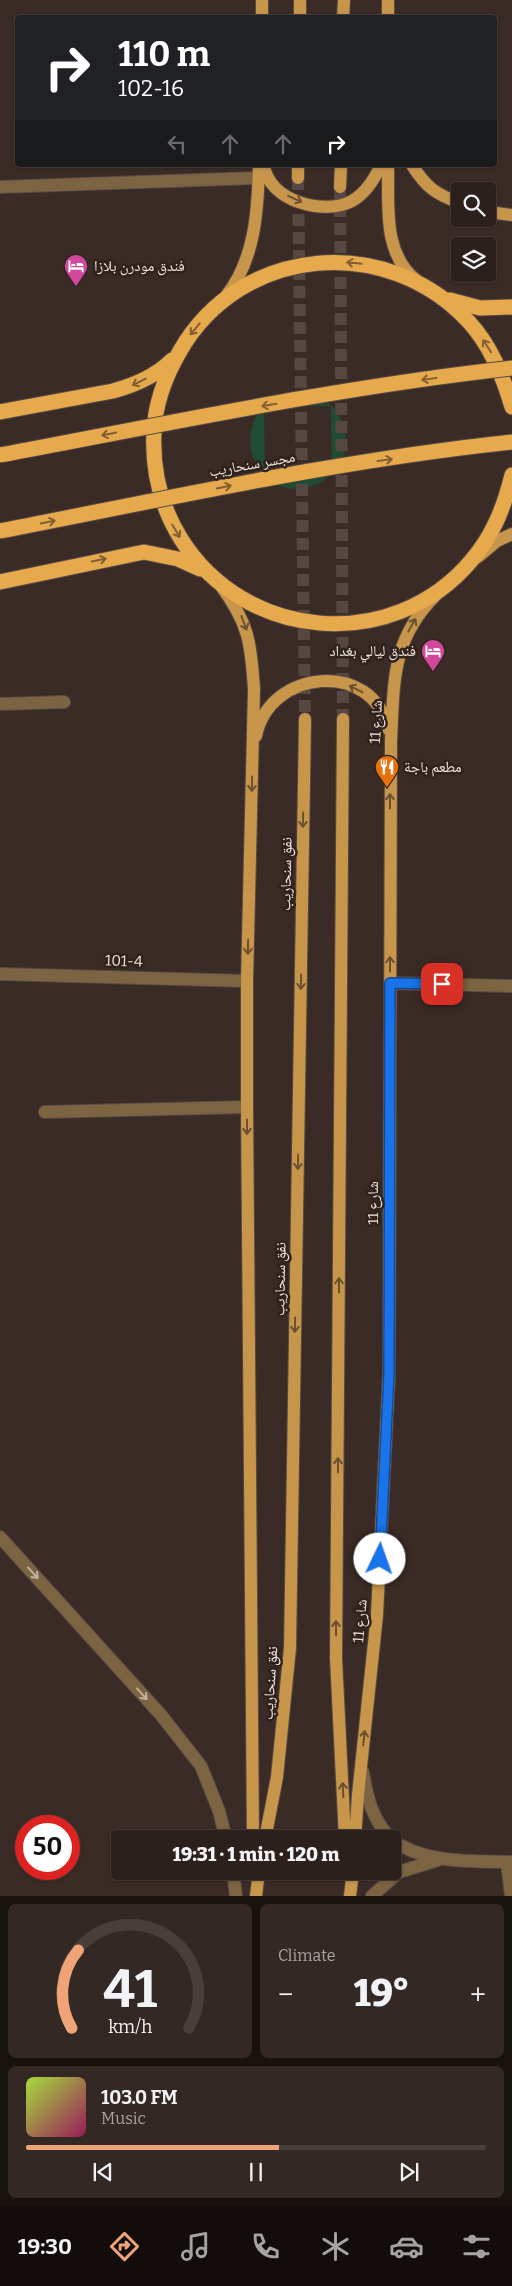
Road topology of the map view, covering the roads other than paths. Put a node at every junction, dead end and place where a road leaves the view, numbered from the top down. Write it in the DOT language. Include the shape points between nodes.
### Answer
graph roads {
  1 [pos="262,0"];
  2 [pos="300,0"];
  3 [pos="344,0"];
  4 [pos="388,0"];
  5 [pos="262,15"];
  6 [pos="300,15"];
  7 [pos="343,15"];
  8 [pos="388,15"];
  9 [pos="264,167"];
  10 [pos="298,167"];
  11 [pos="341,167"];
  12 [pos="380,167"];
  13 [pos="388,167"];
  14 [pos="413,167"];
  15 [pos="259,171"];
  16 [pos="298,178"];
  17 [pos="0,187"];
  18 [pos="340,188"];
  19 [pos="451,200"];
  20 [pos="496,213"];
  21 [pos="512,215"];
  22 [pos="420,283"];
  23 [pos="439,296"];
  24 [pos="218,306"];
  25 [pos="512,307"];
  26 [pos="178,353"];
  27 [pos="512,368"];
  28 [pos="512,407"];
  29 [pos="0,412"];
  30 [pos="512,442"];
  31 [pos="0,455"];
  32 [pos="512,475"];
  33 [pos="0,531"];
  34 [pos="512,534"];
  35 [pos="461,572"];
  36 [pos="215,579"];
  37 [pos="0,582"];
  38 [pos="448,583"];
  39 [pos="64,702"];
  40 [pos="0,704"];
  41 [pos="305,719"];
  42 [pos="343,719"];
  43 [pos="391,741"];
  44 [pos="253,752"];
  45 [pos="0,974"];
  46 [pos="248,981"];
  47 [pos="390,983"];
  48 [pos="512,986"];
  49 [pos="247,1107"];
  50 [pos="45,1112"];
  51 [pos="0,1537"];
  52 [pos="361,1764"];
  53 [pos="224,1830"];
  54 [pos="253,1830"];
  55 [pos="267,1830"];
  56 [pos="345,1830"];
  57 [pos="357,1830"];
  58 [pos="384,1830"];
  59 [pos="401,1846"];
  60 [pos="442,1858"];
  61 [pos="509,1862"];
  62 [pos="234,1880"];
  63 [pos="254,1880"];
  64 [pos="257,1880"];
  65 [pos="347,1880"];
  66 [pos="352,1880"];
  67 [pos="236,1896"];
  68 [pos="255,1896"];
  69 [pos="349,1896"];
  70 [pos="372,1896"];
  71 [pos="511,1896"];
  1 -- 5 [label="main road"];
  2 -- 6 [label="main road"];
  3 -- 7 [label="main road"];
  4 -- 8 [label="main road"];
  9 -- 12 [label="main road, one-way" via="275,188 292,200 331,206 352,201 374,179"];
  10 -- 16 [label="main road"];
  11 -- 18 [label="main road"];
  13 -- 22 [label="main road" via="390,228 394,248 408,274"];
  14 -- 19 [label="main road" via="424,183"];
  15 -- 17 [label="street"];
  15 -- 24 [label="main road" via="252,242 240,274"];
  20 -- 21 [label="main road"];
  22 -- 23 [label="highway"];
  22 -- 24 [label="highway, one-way" via="373,266 325,262 300,265 261,278"];
  23 -- 25 [label="highway" via="480,308"];
  28 -- 23 [label="highway, one-way" via="489,349 470,323"];
  24 -- 26 [label="highway, one-way"];
  26 -- 29 [label="highway, one-way" via="156,373 131,386"];
  26 -- 36 [label="highway, one-way" via="159,398 154,430 154,463 161,495 173,525 190,552"];
  27 -- 31 [label="highway, one-way, bridge" via="240,410"];
  33 -- 30 [label="highway, مجسر سنحاريب, one-way, bridge" via="354,464"];
  32 -- 35 [label="highway" via="505,505 490,534"];
  34 -- 35 [label="main road" via="498,541"];
  35 -- 38 [label="highway"];
  37 -- 36 [label="highway, one-way" via="144,552 194,565"];
  36 -- 38 [label="highway" via="237,596 266,611 296,621 328,624 360,623 392,615 422,602"];
  36 -- 44 [label="main road, one-way" via="244,621 251,648"];
  43 -- 38 [label="main road, شارع 11, one-way" via="395,668 402,646 412,624"];
  39 -- 40 [label="street"];
  41 -- 55 [label="main road, نفق سنحاريب, one-way" via="290,1648 278,1769"];
  56 -- 42 [label="main road, one-way" via="336,1658"];
  43 -- 44 [label="main road, one-way" via="381,708 369,695 351,685 331,681 310,682 293,687 278,698 257,731"];
  47 -- 43 [label="main road, شارع 11, one-way"];
  44 -- 46 [label="main road, one-way"];
  45 -- 46 [label="street, 101-4"];
  46 -- 49 [label="main road"];
  47 -- 48 [label="street"];
  52 -- 47 [label="main road, شارع 11, one-way" via="377,1615 389,1374"];
  49 -- 50 [label="street"];
  49 -- 54 [label="main road, one-way"];
  51 -- 53 [label="street, one-way" via="161,1715 201,1766"];
  52 -- 57 [label="main road, شارع 11"];
  52 -- 58 [label="street" via="367,1799"];
  59 -- 60 [label="street"];
  60 -- 61 [label="street"];
  60 -- 70 [label="street" via="399,1872"];
  61 -- 71 [label="street"];
  62 -- 67 [label="street"];
  63 -- 68 [label="main road"];
  64 -- 68 [label="main road"];
  65 -- 69 [label="main road"];
  66 -- 69 [label="main road"];
}
